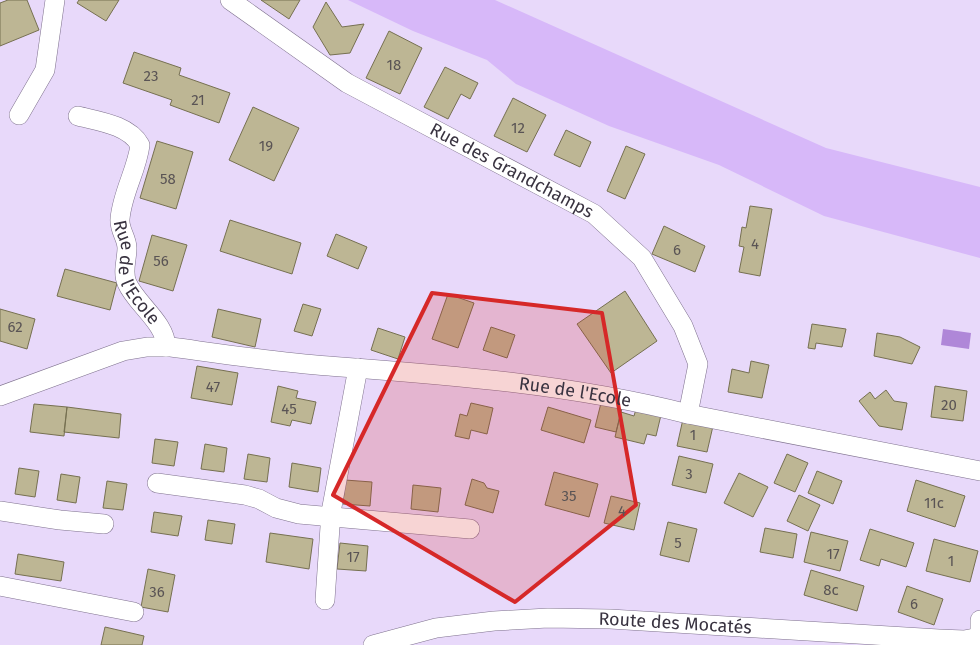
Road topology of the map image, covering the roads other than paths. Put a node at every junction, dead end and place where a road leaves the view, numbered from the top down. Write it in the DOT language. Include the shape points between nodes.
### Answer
graph roads {
  1 [pos="55,0"];
  2 [pos="230,0"];
  3 [pos="19,115"];
  4 [pos="78,116"];
  5 [pos="166,347"];
  6 [pos="358,368"];
  7 [pos="0,396"];
  8 [pos="688,414"];
  9 [pos="980,471"];
  10 [pos="158,483"];
  11 [pos="0,511"];
  12 [pos="331,518"];
  13 [pos="104,524"];
  14 [pos="470,529"];
  15 [pos="0,586"];
  16 [pos="325,600"];
  17 [pos="134,612"];
  18 [pos="980,620"];
  19 [pos="972,639"];
  20 [pos="373,645"];
  1 -- 3 [label="street" via="45,70"];
  2 -- 8 [label="street, Rue des Grandchamps" via="347,83 594,214 642,258 683,326 698,364"];
  4 -- 5 [label="street, Rue de l'Ecole" via="114,126 140,145 120,220 127,246 125,277 132,292 161,330"];
  5 -- 6 [label="street, Rue de l'Ecole"];
  5 -- 7 [label="street, Rue de l'Ecole" via="123,351"];
  6 -- 8 [label="street, Rue de l'Ecole" via="461,376 570,390 645,402"];
  6 -- 12 [label="street"];
  8 -- 9 [label="street, Rue de l'Ecole"];
  10 -- 12 [label="street" via="245,495 289,512"];
  11 -- 13 [label="street"];
  12 -- 14 [label="street"];
  12 -- 16 [label="street"];
  15 -- 17 [label="street"];
  18 -- 19 [label="street"];
  19 -- 20 [label="street, Route des Mocatés" via="548,618 436,628"];
}
